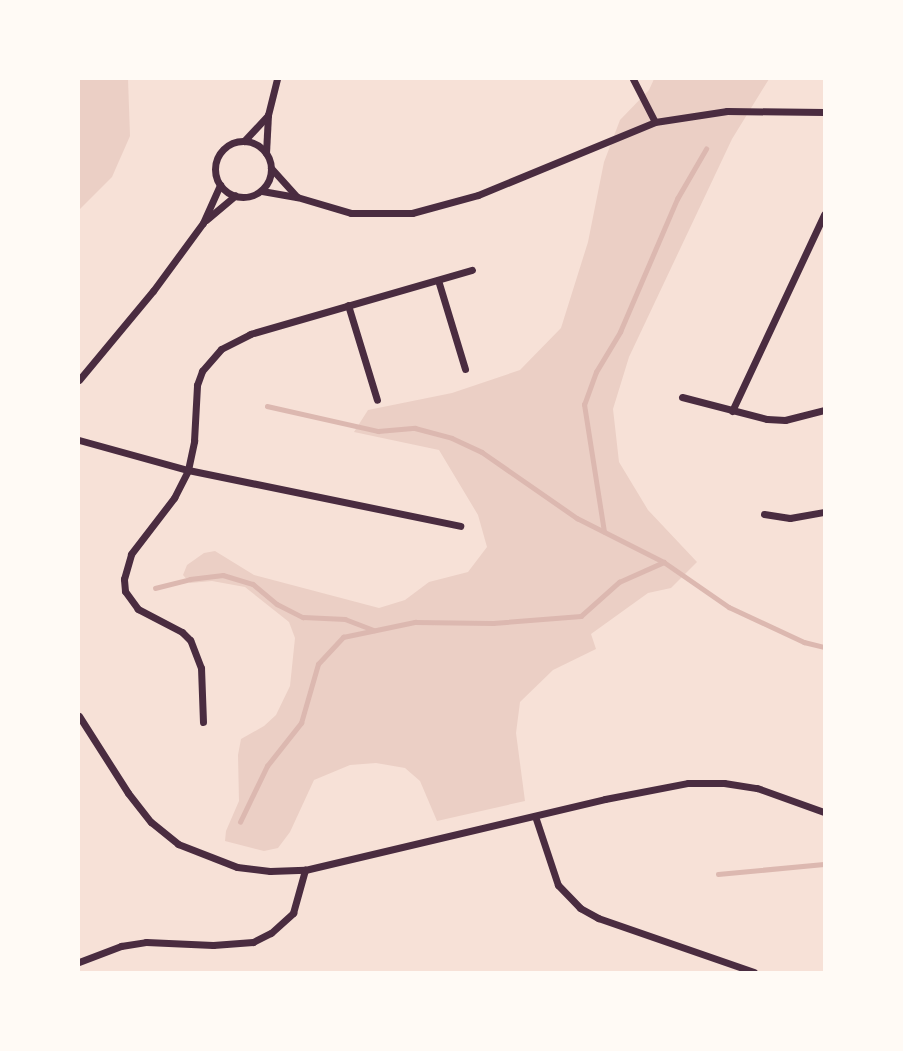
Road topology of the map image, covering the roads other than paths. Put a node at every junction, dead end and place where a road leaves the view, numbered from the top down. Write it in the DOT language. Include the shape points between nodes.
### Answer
graph roads {
  1 [pos="277,79"];
  2 [pos="633,79"];
  3 [pos="824,112"];
  4 [pos="268,115"];
  5 [pos="655,122"];
  6 [pos="244,141"];
  7 [pos="266,153"];
  8 [pos="271,168"];
  9 [pos="220,185"];
  10 [pos="262,191"];
  11 [pos="235,196"];
  12 [pos="297,197"];
  13 [pos="824,215"];
  14 [pos="203,223"];
  15 [pos="472,270"];
  16 [pos="438,280"];
  17 [pos="348,305"];
  18 [pos="465,369"];
  19 [pos="79,380"];
  20 [pos="682,397"];
  21 [pos="377,400"];
  22 [pos="824,410"];
  23 [pos="732,411"];
  24 [pos="79,440"];
  25 [pos="188,470"];
  26 [pos="824,512"];
  27 [pos="764,514"];
  28 [pos="460,526"];
  29 [pos="79,716"];
  30 [pos="203,722"];
  31 [pos="824,812"];
  32 [pos="535,816"];
  33 [pos="305,870"];
  34 [pos="79,962"];
  35 [pos="754,972"];
  1 -- 4 [label="street"];
  2 -- 5 [label="street"];
  3 -- 5 [label="street" via="727,111"];
  4 -- 6 [label="street"];
  4 -- 7 [label="street"];
  5 -- 12 [label="street" via="478,195 423,211 351,213"];
  6 -- 7 [label="street"];
  6 -- 9 [label="street" via="228,146 217,160"];
  7 -- 8 [label="street"];
  8 -- 10 [label="street"];
  8 -- 12 [label="street"];
  9 -- 11 [label="street"];
  9 -- 14 [label="street"];
  10 -- 11 [label="street"];
  10 -- 12 [label="street"];
  11 -- 14 [label="street"];
  13 -- 23 [label="street"];
  14 -- 19 [label="street"];
  15 -- 16 [label="street"];
  16 -- 17 [label="street"];
  16 -- 18 [label="street"];
  17 -- 21 [label="street"];
  17 -- 25 [label="street" via="250,334 220,349 197,385"];
  20 -- 23 [label="street"];
  22 -- 23 [label="street" via="785,420"];
  24 -- 25 [label="street"];
  25 -- 28 [label="street"];
  25 -- 30 [label="street" via="174,498 131,554 124,579 125,591 138,608 190,640 201,668"];
  26 -- 27 [label="street" via="790,518"];
  29 -- 33 [label="street" via="128,793 151,822 178,844 237,867"];
  31 -- 32 [label="street" via="757,788 688,783"];
  32 -- 33 [label="street"];
  32 -- 35 [label="street" via="558,885 580,908"];
  33 -- 34 [label="street" via="293,913 253,942 146,942"];
}
